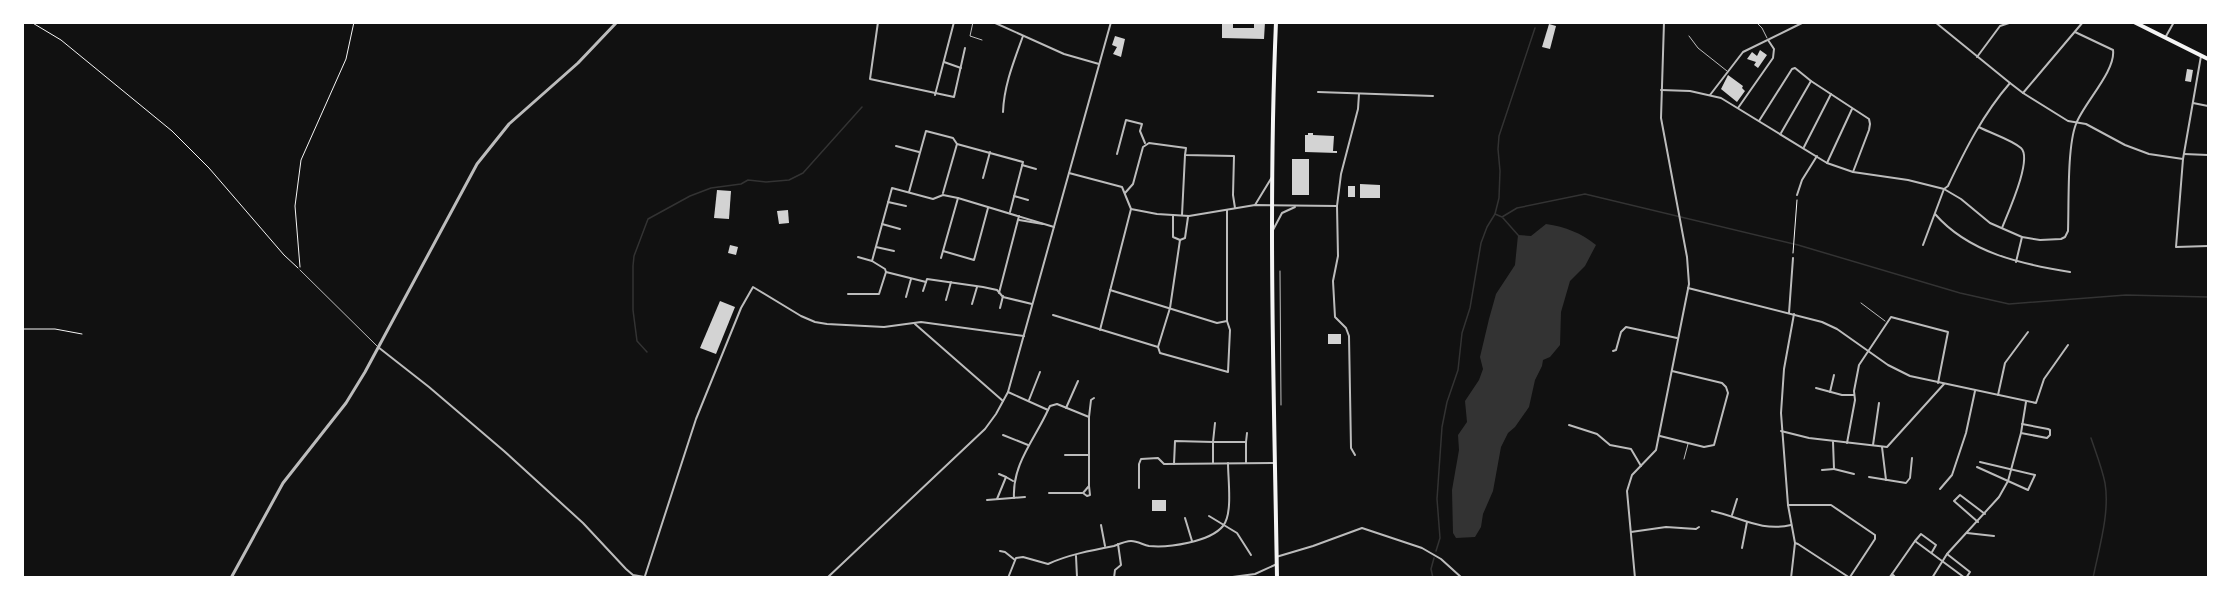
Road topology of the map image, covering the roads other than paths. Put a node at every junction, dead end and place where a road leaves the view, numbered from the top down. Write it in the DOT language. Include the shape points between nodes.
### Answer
graph roads {
  1 [pos="618,22"];
  2 [pos="878,22"];
  3 [pos="954,22"];
  4 [pos="973,22"];
  5 [pos="993,22"];
  6 [pos="1111,22"];
  7 [pos="1276,22"];
  8 [pos="1664,22"];
  9 [pos="1756,22"];
  10 [pos="1804,22"];
  11 [pos="1935,22"];
  12 [pos="2012,22"];
  13 [pos="2083,22"];
  14 [pos="2134,22"];
  15 [pos="2174,22"];
  16 [pos="1940,24"];
  17 [pos="2075,32"];
  18 [pos="1023,36"];
  19 [pos="1689,36"];
  20 [pos="2165,38"];
  21 [pos="982,40"];
  22 [pos="1768,40"];
  23 [pos="965,48"];
  24 [pos="2201,56"];
  25 [pos="1977,57"];
  26 [pos="2208,59"];
  27 [pos="943,62"];
  28 [pos="1100,64"];
  29 [pos="961,68"];
  30 [pos="1727,71"];
  31 [pos="1811,81"];
  32 [pos="2010,83"];
  33 [pos="1661,90"];
  34 [pos="1318,92"];
  35 [pos="1359,93"];
  36 [pos="2023,93"];
  37 [pos="1831,94"];
  38 [pos="935,95"];
  39 [pos="1710,95"];
  40 [pos="1433,96"];
  41 [pos="2193,103"];
  42 [pos="2208,106"];
  43 [pos="1738,108"];
  44 [pos="1852,109"];
  45 [pos="1003,112"];
  46 [pos="1759,121"];
  47 [pos="2076,124"];
  48 [pos="1978,127"];
  49 [pos="1781,134"];
  50 [pos="1145,143"];
  51 [pos="957,144"];
  52 [pos="897,146"];
  53 [pos="1803,148"];
  54 [pos="919,152"];
  55 [pos="990,153"];
  56 [pos="1117,154"];
  57 [pos="2184,154"];
  58 [pos="1185,155"];
  59 [pos="2208,155"];
  60 [pos="1817,156"];
  61 [pos="2183,159"];
  62 [pos="1827,163"];
  63 [pos="1022,165"];
  64 [pos="1036,169"];
  65 [pos="1853,172"];
  66 [pos="1069,173"];
  67 [pos="1272,177"];
  68 [pos="983,178"];
  69 [pos="1944,189"];
  70 [pos="909,192"];
  71 [pos="1125,193"];
  72 [pos="943,195"];
  73 [pos="1797,195"];
  74 [pos="1014,196"];
  75 [pos="958,198"];
  76 [pos="1028,200"];
  77 [pos="888,202"];
  78 [pos="1255,205"];
  79 [pos="1272,205"];
  80 [pos="906,206"];
  81 [pos="1337,206"];
  82 [pos="989,207"];
  83 [pos="1297,207"];
  84 [pos="1235,208"];
  85 [pos="1131,209"];
  86 [pos="1227,210"];
  87 [pos="1009,213"];
  88 [pos="1935,214"];
  89 [pos="1182,215"];
  90 [pos="1173,216"];
  91 [pos="1188,216"];
  92 [pos="1019,218"];
  93 [pos="882,224"];
  94 [pos="1055,227"];
  95 [pos="2001,228"];
  96 [pos="900,229"];
  97 [pos="1272,232"];
  98 [pos="2022,237"];
  99 [pos="1180,240"];
  100 [pos="1923,245"];
  101 [pos="2208,246"];
  102 [pos="876,247"];
  103 [pos="894,251"];
  104 [pos="943,251"];
  105 [pos="858,257"];
  106 [pos="941,258"];
  107 [pos="1793,258"];
  108 [pos="872,261"];
  109 [pos="2016,262"];
  110 [pos="300,270"];
  111 [pos="1280,271"];
  112 [pos="2070,272"];
  113 [pos="886,273"];
  114 [pos="911,279"];
  115 [pos="926,282"];
  116 [pos="951,282"];
  117 [pos="977,286"];
  118 [pos="1688,288"];
  119 [pos="1110,290"];
  120 [pos="923,291"];
  121 [pos="999,293"];
  122 [pos="848,294"];
  123 [pos="1002,296"];
  124 [pos="906,297"];
  125 [pos="946,300"];
  126 [pos="1861,303"];
  127 [pos="972,304"];
  128 [pos="1032,304"];
  129 [pos="1000,308"];
  130 [pos="1170,308"];
  131 [pos="1789,313"];
  132 [pos="1794,314"];
  133 [pos="1053,315"];
  134 [pos="1227,321"];
  135 [pos="1887,322"];
  136 [pos="915,324"];
  137 [pos="1100,330"];
  138 [pos="2028,332"];
  139 [pos="1024,336"];
  140 [pos="1677,338"];
  141 [pos="2068,345"];
  142 [pos="378,347"];
  143 [pos="1158,347"];
  144 [pos="1868,350"];
  145 [pos="1613,351"];
  146 [pos="1040,372"];
  147 [pos="1672,372"];
  148 [pos="1834,375"];
  149 [pos="1078,381"];
  150 [pos="1938,383"];
  151 [pos="1944,384"];
  152 [pos="1816,388"];
  153 [pos="1975,391"];
  154 [pos="1008,392"];
  155 [pos="1830,392"];
  156 [pos="1854,395"];
  157 [pos="1998,395"];
  158 [pos="1094,398"];
  159 [pos="1003,400"];
  160 [pos="1029,401"];
  161 [pos="2026,402"];
  162 [pos="1879,403"];
  163 [pos="1281,405"];
  164 [pos="1066,408"];
  165 [pos="1048,410"];
  166 [pos="1089,417"];
  167 [pos="1215,423"];
  168 [pos="2022,424"];
  169 [pos="1569,425"];
  170 [pos="1781,431"];
  171 [pos="1247,433"];
  172 [pos="2020,433"];
  173 [pos="1003,435"];
  174 [pos="1660,436"];
  175 [pos="1833,441"];
  176 [pos="1213,442"];
  177 [pos="1246,442"];
  178 [pos="1688,443"];
  179 [pos="1847,443"];
  180 [pos="1029,446"];
  181 [pos="1872,446"];
  182 [pos="1882,447"];
  183 [pos="1065,455"];
  184 [pos="1354,455"];
  185 [pos="1089,456"];
  186 [pos="1684,459"];
  187 [pos="1912,459"];
  188 [pos="1980,462"];
  189 [pos="1213,463"];
  190 [pos="1228,463"];
  191 [pos="1246,463"];
  192 [pos="1275,463"];
  193 [pos="1174,464"];
  194 [pos="1641,466"];
  195 [pos="1977,467"];
  196 [pos="1834,469"];
  197 [pos="2012,469"];
  198 [pos="1822,470"];
  199 [pos="999,474"];
  200 [pos="1854,474"];
  201 [pos="1006,477"];
  202 [pos="1869,477"];
  203 [pos="1886,480"];
  204 [pos="1013,481"];
  205 [pos="2008,481"];
  206 [pos="1089,486"];
  207 [pos="1139,488"];
  208 [pos="1940,489"];
  209 [pos="1049,493"];
  210 [pos="1083,494"];
  211 [pos="1025,497"];
  212 [pos="1014,498"];
  213 [pos="997,499"];
  214 [pos="1737,499"];
  215 [pos="987,500"];
  216 [pos="1788,505"];
  217 [pos="1712,511"];
  218 [pos="1985,514"];
  219 [pos="1732,515"];
  220 [pos="1209,516"];
  221 [pos="1185,518"];
  222 [pos="1747,521"];
  223 [pos="1978,522"];
  224 [pos="1101,525"];
  225 [pos="1224,525"];
  226 [pos="1791,525"];
  227 [pos="1700,527"];
  228 [pos="1630,532"];
  229 [pos="1967,533"];
  230 [pos="1994,536"];
  231 [pos="1915,541"];
  232 [pos="1192,542"];
  233 [pos="1794,543"];
  234 [pos="1118,544"];
  235 [pos="1105,547"];
  236 [pos="1742,548"];
  237 [pos="1000,551"];
  238 [pos="1932,552"];
  239 [pos="1947,554"];
  240 [pos="1251,555"];
  241 [pos="1076,556"];
  242 [pos="1276,557"];
  243 [pos="1015,560"];
  244 [pos="1942,561"];
  245 [pos="1277,564"];
  246 [pos="645,576"];
  247 [pos="1891,576"];
  248 [pos="1078,577"];
  249 [pos="1850,577"];
  250 [pos="231,578"];
  251 [pos="650,578"];
  252 [pos="827,578"];
  253 [pos="1008,578"];
  254 [pos="1114,578"];
  255 [pos="1225,578"];
  256 [pos="1277,578"];
  257 [pos="1462,578"];
  258 [pos="1635,578"];
  259 [pos="1791,578"];
  260 [pos="1896,578"];
  261 [pos="1932,578"];
  262 [pos="1965,578"];
  1 -- 142 [label="street" via="509,124 477,164"];
  2 -- 38 [label="street" via="870,79"];
  3 -- 27 [label="street"];
  4 -- 21 [label="lane" via="970,36"];
  5 -- 18 [label="street"];
  6 -- 28 [label="street"];
  7 -- 67 [label="main road"];
  8 -- 33 [label="street"];
  9 -- 22 [label="lane"];
  10 -- 22 [label="street"];
  11 -- 16 [label="street"];
  12 -- 25 [label="street" via="2000,26"];
  13 -- 17 [label="street"];
  14 -- 20 [label="main road"];
  15 -- 20 [label="street"];
  16 -- 25 [label="street"];
  17 -- 36 [label="street"];
  17 -- 47 [label="street" via="2113,50 2114,55"];
  18 -- 28 [label="street"];
  18 -- 45 [label="street" via="1010,72"];
  19 -- 30 [label="lane"];
  20 -- 24 [label="main road"];
  22 -- 30 [label="street" via="1743,52"];
  22 -- 43 [label="street" via="1774,49 1773,58"];
  23 -- 29 [label="street"];
  24 -- 26 [label="main road"];
  24 -- 41 [label="street"];
  25 -- 32 [label="street"];
  27 -- 29 [label="street"];
  27 -- 38 [label="street"];
  28 -- 66 [label="street"];
  29 -- 38 [label="street" via="954,97"];
  30 -- 39 [label="street"];
  31 -- 37 [label="street"];
  31 -- 46 [label="street" via="1795,68"];
  31 -- 49 [label="street"];
  32 -- 36 [label="street"];
  32 -- 48 [label="street"];
  33 -- 39 [label="street"];
  33 -- 118 [label="street" via="1662,124 1688,261"];
  34 -- 35 [label="street"];
  35 -- 40 [label="street"];
  35 -- 81 [label="street"];
  36 -- 47 [label="street"];
  37 -- 44 [label="street"];
  37 -- 53 [label="street"];
  39 -- 43 [label="street"];
  41 -- 42 [label="street"];
  41 -- 57 [label="street"];
  43 -- 46 [label="street"];
  44 -- 62 [label="street"];
  44 -- 65 [label="street" via="1870,123"];
  46 -- 49 [label="street"];
  47 -- 61 [label="street" via="2086,124 2149,154"];
  47 -- 98 [label="street" via="2067,234 2052,240"];
  48 -- 69 [label="street"];
  48 -- 95 [label="street" via="2020,148 2024,155 2020,180"];
  49 -- 53 [label="street"];
  50 -- 56 [label="street" via="1140,131 1142,124 1126,120"];
  50 -- 58 [label="street" via="1186,148"];
  50 -- 71 [label="street" via="1133,184"];
  51 -- 54 [label="street" via="953,138 926,131"];
  51 -- 55 [label="street"];
  51 -- 72 [label="street"];
  52 -- 54 [label="street"];
  53 -- 60 [label="street"];
  54 -- 70 [label="street"];
  55 -- 63 [label="street" via="1023,162"];
  55 -- 68 [label="street"];
  57 -- 59 [label="street"];
  57 -- 61 [label="street"];
  58 -- 84 [label="street" via="1234,156"];
  58 -- 89 [label="street"];
  60 -- 62 [label="street"];
  60 -- 73 [label="street"];
  61 -- 101 [label="street" via="2176,247"];
  62 -- 65 [label="street"];
  63 -- 64 [label="street"];
  63 -- 74 [label="street"];
  65 -- 69 [label="street"];
  66 -- 71 [label="street" via="1122,187"];
  66 -- 94 [label="street"];
  67 -- 78 [label="street"];
  67 -- 79 [label="main road"];
  69 -- 88 [label="street"];
  69 -- 95 [label="street"];
  70 -- 72 [label="street" via="933,199"];
  70 -- 77 [label="street" via="892,188"];
  71 -- 85 [label="street"];
  72 -- 75 [label="street"];
  74 -- 76 [label="street"];
  74 -- 87 [label="street"];
  75 -- 82 [label="street"];
  75 -- 104 [label="street"];
  77 -- 80 [label="street"];
  77 -- 93 [label="street"];
  78 -- 79 [label="street"];
  78 -- 84 [label="street"];
  79 -- 83 [label="street"];
  79 -- 97 [label="main road"];
  81 -- 83 [label="street"];
  81 -- 184 [label="street" via="1334,313 1349,336"];
  82 -- 87 [label="street"];
  82 -- 104 [label="street" via="974,260"];
  83 -- 97 [label="street" via="1282,213"];
  84 -- 86 [label="street"];
  85 -- 90 [label="street"];
  85 -- 119 [label="street"];
  86 -- 91 [label="street"];
  86 -- 134 [label="street"];
  87 -- 92 [label="street"];
  88 -- 100 [label="street"];
  88 -- 109 [label="street" via="1972,244"];
  89 -- 90 [label="street"];
  89 -- 91 [label="street"];
  90 -- 99 [label="street" via="1173,237"];
  91 -- 99 [label="street" via="1186,235"];
  92 -- 94 [label="street"];
  92 -- 121 [label="street"];
  93 -- 96 [label="street"];
  93 -- 102 [label="street"];
  94 -- 128 [label="street"];
  95 -- 98 [label="street"];
  97 -- 192 [label="main road"];
  98 -- 109 [label="street"];
  99 -- 130 [label="street"];
  102 -- 103 [label="street"];
  102 -- 108 [label="street"];
  104 -- 106 [label="street"];
  105 -- 108 [label="street"];
  107 -- 131 [label="street"];
  108 -- 113 [label="street" via="885,268"];
  109 -- 112 [label="street"];
  110 -- 142 [label="lane"];
  111 -- 163 [label="lane"];
  113 -- 114 [label="street"];
  113 -- 122 [label="street" via="879,294"];
  114 -- 115 [label="street"];
  114 -- 124 [label="street"];
  115 -- 116 [label="street"];
  115 -- 120 [label="street"];
  116 -- 117 [label="street"];
  116 -- 125 [label="street"];
  117 -- 121 [label="street"];
  117 -- 127 [label="street"];
  118 -- 131 [label="street"];
  118 -- 140 [label="street"];
  119 -- 130 [label="street"];
  119 -- 137 [label="street"];
  121 -- 123 [label="street"];
  123 -- 128 [label="street"];
  123 -- 129 [label="street"];
  126 -- 135 [label="lane"];
  128 -- 139 [label="street"];
  130 -- 134 [label="street" via="1216,323"];
  130 -- 143 [label="street"];
  131 -- 132 [label="street"];
  132 -- 144 [label="street" via="1837,329"];
  132 -- 170 [label="street" via="1784,369"];
  133 -- 137 [label="street"];
  134 -- 143 [label="street" via="1228,372 1160,353"];
  135 -- 144 [label="street"];
  135 -- 150 [label="street" via="1891,316 1948,332"];
  136 -- 139 [label="street"];
  136 -- 159 [label="street"];
  136 -- 246 [label="street" via="855,327 815,322 753,287 699,411"];
  137 -- 143 [label="street"];
  138 -- 157 [label="street" via="2005,363"];
  139 -- 154 [label="street"];
  140 -- 145 [label="street" via="1626,327"];
  140 -- 147 [label="street"];
  141 -- 161 [label="street" via="2044,379 2036,403"];
  142 -- 246 [label="street" via="504,451 583,523 626,569 633,575"];
  142 -- 250 [label="street" via="346,403 283,483"];
  144 -- 150 [label="street" via="1910,376"];
  144 -- 156 [label="street" via="1859,365"];
  146 -- 160 [label="street"];
  147 -- 174 [label="street"];
  147 -- 178 [label="street" via="1722,383 1728,393 1714,446"];
  148 -- 155 [label="street"];
  149 -- 164 [label="street"];
  150 -- 151 [label="street"];
  151 -- 153 [label="street"];
  151 -- 182 [label="street" via="1887,447"];
  152 -- 155 [label="street"];
  153 -- 157 [label="street"];
  153 -- 208 [label="street" via="1952,475"];
  154 -- 159 [label="street"];
  154 -- 160 [label="street"];
  155 -- 156 [label="street"];
  156 -- 179 [label="street"];
  157 -- 161 [label="street"];
  158 -- 166 [label="street"];
  159 -- 252 [label="street" via="985,429"];
  160 -- 165 [label="street"];
  161 -- 168 [label="street"];
  162 -- 181 [label="street"];
  164 -- 165 [label="street" via="1057,404"];
  164 -- 166 [label="street"];
  165 -- 180 [label="street"];
  166 -- 185 [label="street"];
  167 -- 176 [label="street"];
  168 -- 172 [label="street"];
  168 -- 172 [label="street" via="2048,429 2050,435 2047,438"];
  169 -- 194 [label="street" via="1597,434 1610,445 1631,449"];
  170 -- 175 [label="street"];
  170 -- 216 [label="street"];
  171 -- 177 [label="street"];
  172 -- 197 [label="street"];
  173 -- 180 [label="street"];
  174 -- 178 [label="street"];
  174 -- 194 [label="street" via="1656,450"];
  175 -- 179 [label="street"];
  175 -- 196 [label="street"];
  176 -- 177 [label="street"];
  176 -- 189 [label="street"];
  176 -- 193 [label="street" via="1174,441"];
  177 -- 191 [label="street"];
  178 -- 186 [label="lane"];
  179 -- 181 [label="street"];
  180 -- 204 [label="street"];
  181 -- 182 [label="street"];
  182 -- 203 [label="street"];
  183 -- 185 [label="street"];
  185 -- 206 [label="street"];
  187 -- 203 [label="street" via="1906,483"];
  188 -- 197 [label="street"];
  189 -- 190 [label="street"];
  189 -- 193 [label="street"];
  190 -- 191 [label="street"];
  190 -- 225 [label="street" via="1229,500"];
  191 -- 192 [label="street"];
  192 -- 242 [label="main road"];
  193 -- 207 [label="street" via="1164,464 1158,458 1141,459"];
  194 -- 228 [label="street" via="1632,475 1627,491"];
  195 -- 205 [label="street"];
  196 -- 198 [label="street"];
  196 -- 200 [label="street"];
  197 -- 205 [label="street"];
  197 -- 205 [label="street" via="2035,475 2028,490"];
  199 -- 201 [label="street"];
  201 -- 204 [label="street"];
  201 -- 213 [label="street"];
  202 -- 203 [label="street"];
  204 -- 212 [label="street"];
  205 -- 218 [label="street"];
  206 -- 210 [label="street"];
  206 -- 210 [label="street" via="1090,495"];
  209 -- 210 [label="street"];
  211 -- 212 [label="street"];
  212 -- 213 [label="street"];
  213 -- 215 [label="street"];
  214 -- 219 [label="street"];
  216 -- 226 [label="street"];
  216 -- 249 [label="street" via="1831,505 1875,535"];
  217 -- 219 [label="street"];
  218 -- 223 [label="street"];
  218 -- 223 [label="street" via="1960,495 1954,501"];
  219 -- 222 [label="street"];
  220 -- 225 [label="street"];
  221 -- 232 [label="street"];
  222 -- 226 [label="street" via="1758,526"];
  222 -- 236 [label="street"];
  223 -- 229 [label="street"];
  224 -- 235 [label="street"];
  225 -- 232 [label="street"];
  225 -- 240 [label="street" via="1237,533"];
  226 -- 233 [label="street"];
  227 -- 228 [label="street"];
  228 -- 258 [label="street"];
  229 -- 230 [label="street"];
  229 -- 239 [label="street"];
  231 -- 238 [label="street"];
  231 -- 238 [label="street" via="1921,534 1936,545"];
  231 -- 247 [label="street"];
  232 -- 234 [label="street"];
  233 -- 249 [label="street"];
  233 -- 259 [label="street"];
  234 -- 235 [label="street"];
  234 -- 254 [label="street" via="1120,565"];
  235 -- 241 [label="street"];
  237 -- 243 [label="street"];
  238 -- 244 [label="street"];
  239 -- 244 [label="street"];
  239 -- 262 [label="street" via="1970,572"];
  241 -- 243 [label="street" via="1048,564 1023,557"];
  241 -- 248 [label="street"];
  242 -- 245 [label="main road"];
  242 -- 257 [label="street" via="1362,528 1422,548"];
  243 -- 253 [label="street"];
  244 -- 261 [label="street"];
  244 -- 262 [label="street"];
  245 -- 255 [label="street"];
  245 -- 256 [label="main road"];
  246 -- 251 [label="street"];
  247 -- 260 [label="street"];
}
